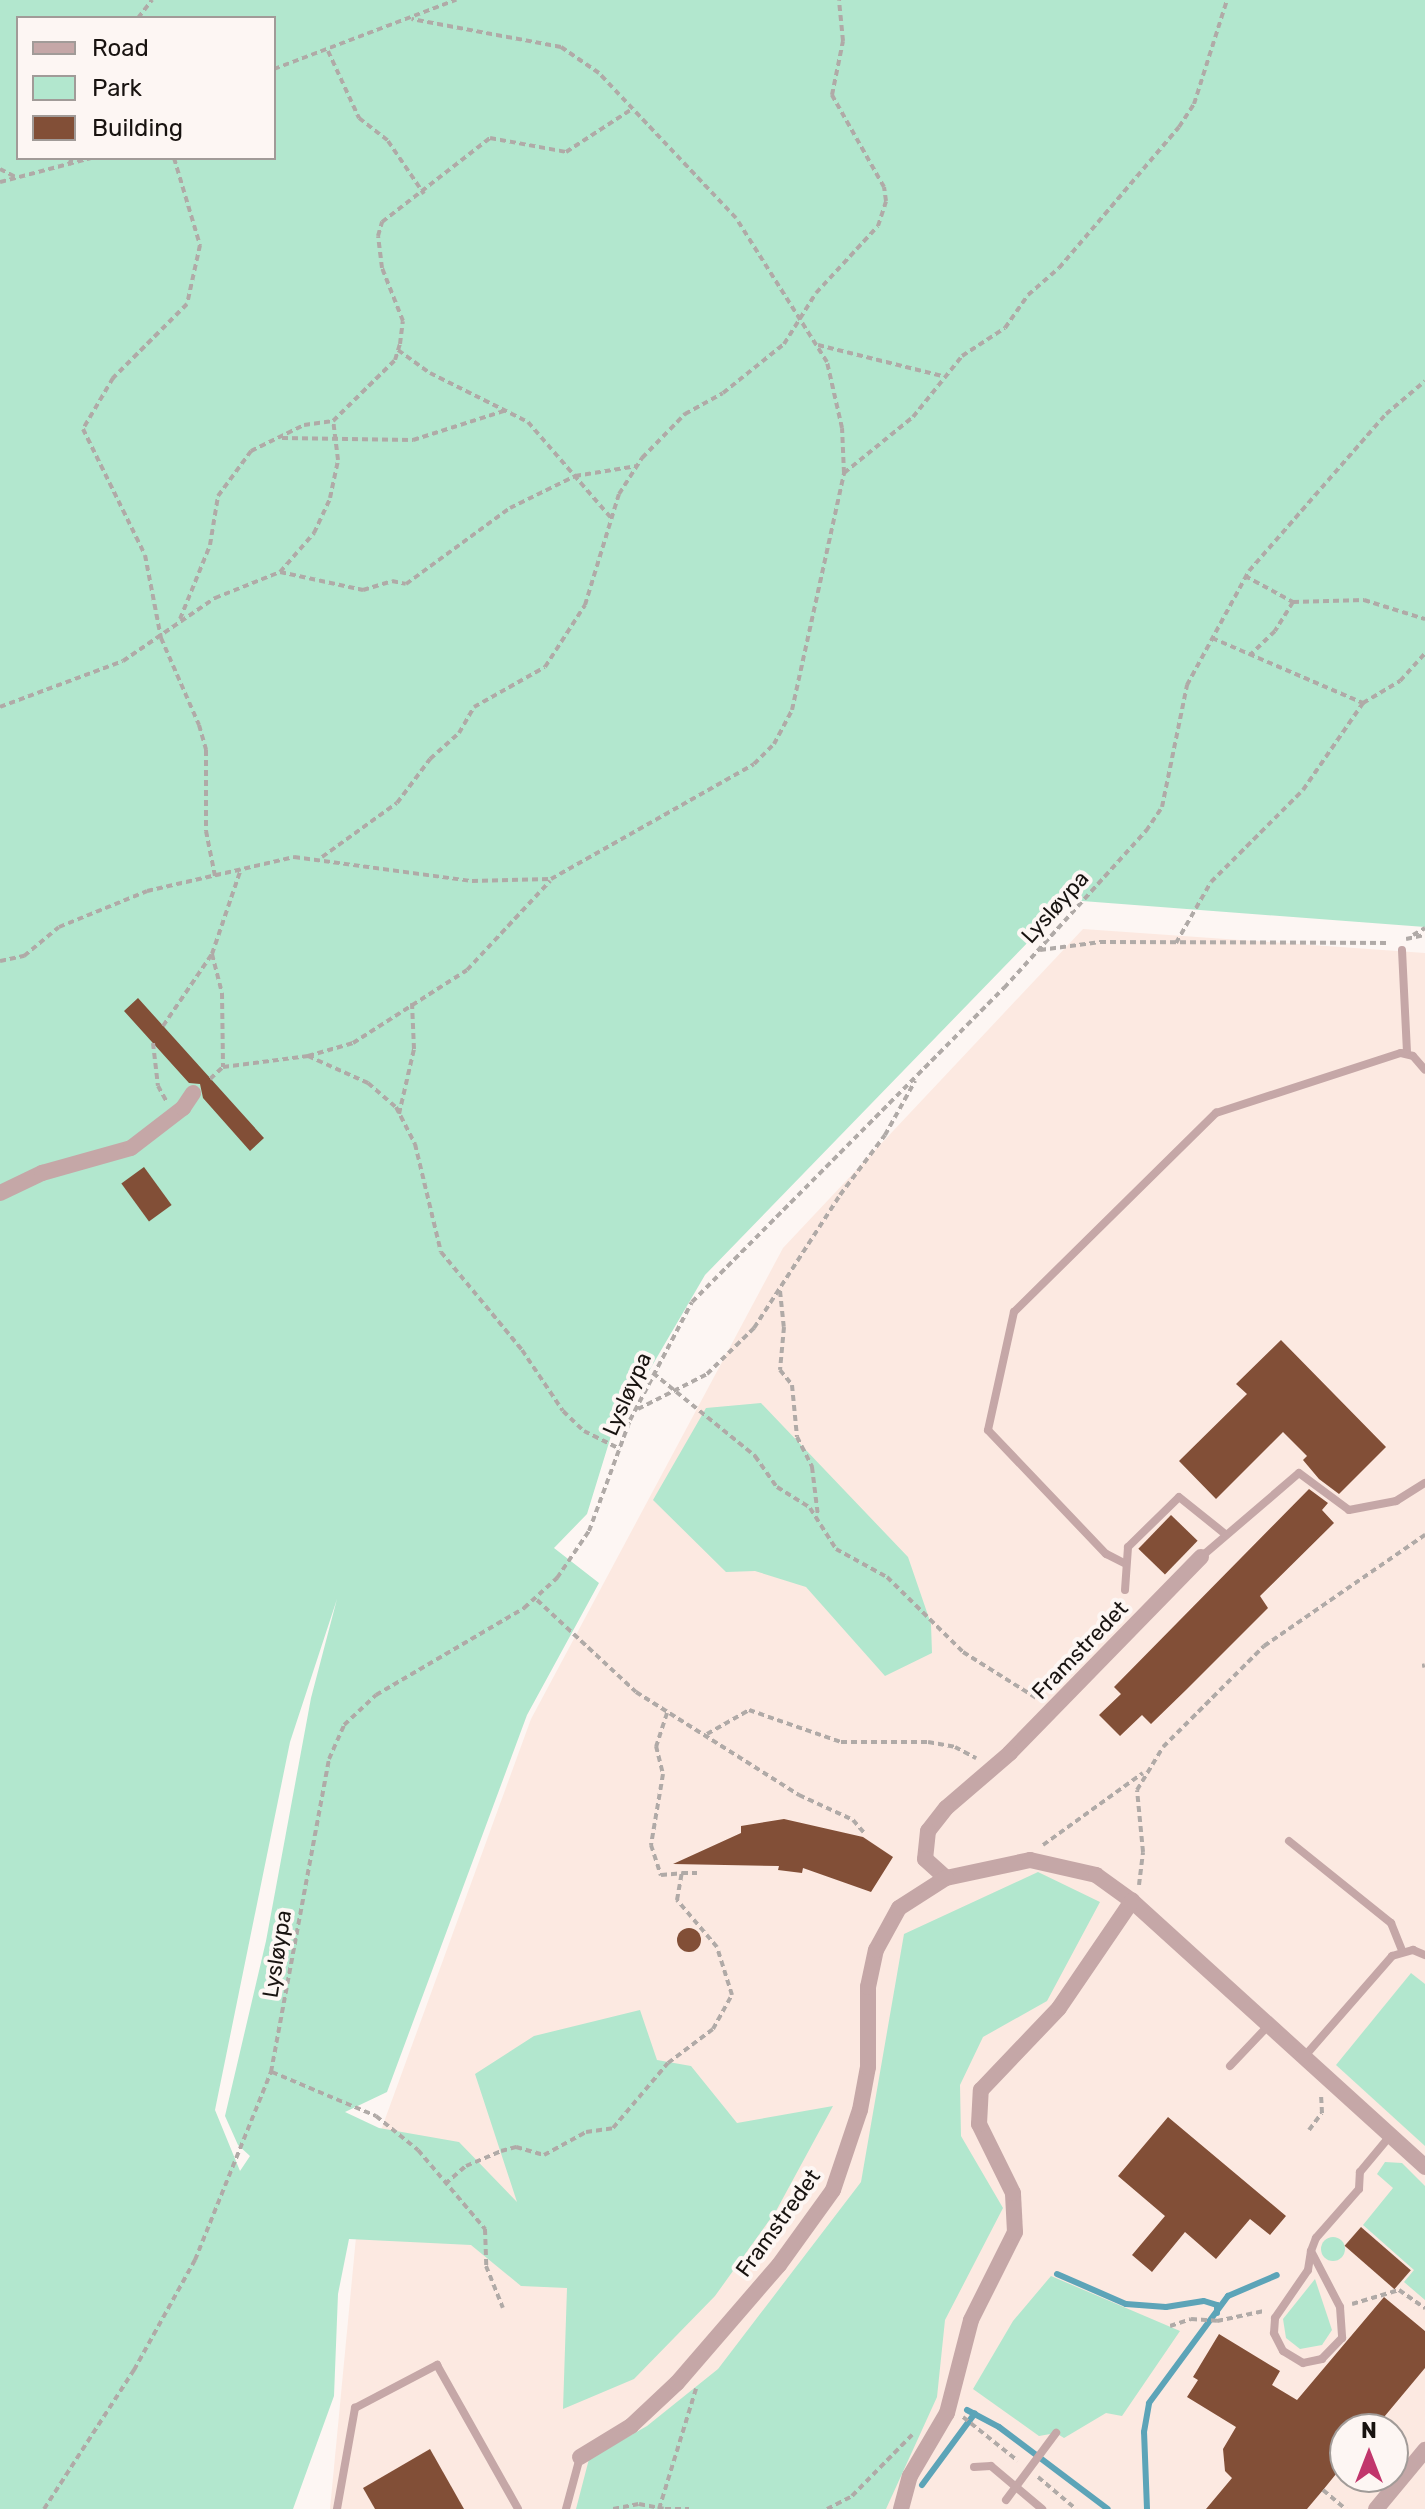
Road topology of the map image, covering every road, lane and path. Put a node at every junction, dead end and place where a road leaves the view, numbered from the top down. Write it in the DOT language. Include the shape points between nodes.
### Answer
graph roads {
  1 [pos="152,0"];
  2 [pos="456,0"];
  3 [pos="839,0"];
  4 [pos="1227,0"];
  5 [pos="140,16"];
  6 [pos="412,19"];
  7 [pos="328,51"];
  8 [pos="276,68"];
  9 [pos="633,109"];
  10 [pos="71,160"];
  11 [pos="85,160"];
  12 [pos="175,160"];
  13 [pos="69,165"];
  14 [pos="0,169"];
  15 [pos="17,177"];
  16 [pos="0,182"];
  17 [pos="424,194"];
  18 [pos="802,322"];
  19 [pos="816,344"];
  20 [pos="398,350"];
  21 [pos="942,376"];
  22 [pos="1425,381"];
  23 [pos="507,410"];
  24 [pos="333,421"];
  25 [pos="278,438"];
  26 [pos="336,441"];
  27 [pos="637,466"];
  28 [pos="844,473"];
  29 [pos="575,476"];
  30 [pos="612,519"];
  31 [pos="280,572"];
  32 [pos="1245,576"];
  33 [pos="1293,602"];
  34 [pos="180,619"];
  35 [pos="1425,619"];
  36 [pos="1212,637"];
  37 [pos="161,638"];
  38 [pos="1425,653"];
  39 [pos="1250,655"];
  40 [pos="1363,703"];
  41 [pos="0,707"];
  42 [pos="322,857"];
  43 [pos="241,869"];
  44 [pos="215,876"];
  45 [pos="551,879"];
  46 [pos="1425,928"];
  47 [pos="1425,935"];
  48 [pos="1409,937"];
  49 [pos="1176,943"];
  50 [pos="1037,950"];
  51 [pos="1402,950"];
  52 [pos="212,954"];
  53 [pos="0,961"];
  54 [pos="412,1003"];
  55 [pos="163,1026"];
  56 [pos="153,1043"];
  57 [pos="1407,1054"];
  58 [pos="308,1056"];
  59 [pos="223,1067"];
  60 [pos="1425,1070"];
  61 [pos="917,1077"];
  62 [pos="210,1079"];
  63 [pos="193,1093"];
  64 [pos="174,1114"];
  65 [pos="399,1114"];
  66 [pos="0,1193"];
  67 [pos="779,1289"];
  68 [pos="653,1373"];
  69 [pos="674,1387"];
  70 [pos="636,1410"];
  71 [pos="620,1449"];
  72 [pos="1425,1483"];
  73 [pos="818,1519"];
  74 [pos="1224,1533"];
  75 [pos="1425,1535"];
  76 [pos="1201,1557"];
  77 [pos="1124,1563"];
  78 [pos="1125,1590"];
  79 [pos="536,1600"];
  80 [pos="1053,1710"];
  81 [pos="667,1713"];
  82 [pos="707,1734"];
  83 [pos="992,1768"];
  84 [pos="1145,1772"];
  85 [pos="865,1834"];
  86 [pos="1289,1841"];
  87 [pos="1016,1862"];
  88 [pos="682,1873"];
  89 [pos="697,1873"];
  90 [pos="946,1878"];
  91 [pos="1132,1901"];
  92 [pos="1402,1950"];
  93 [pos="1425,1955"];
  94 [pos="1267,2027"];
  95 [pos="1303,2058"];
  96 [pos="1230,2066"];
  97 [pos="271,2072"];
  98 [pos="1322,2113"];
  99 [pos="1309,2130"];
  100 [pos="1391,2135"];
  101 [pos="1425,2167"];
  102 [pos="445,2184"];
  103 [pos="1311,2251"];
  104 [pos="1340,2307"];
  105 [pos="503,2308"];
  106 [pos="1282,2308"];
  107 [pos="1425,2308"];
  108 [pos="1170,2326"];
  109 [pos="699,2358"];
  110 [pos="947,2413"];
  111 [pos="975,2426"];
  112 [pos="918,2429"];
  113 [pos="1056,2433"];
  114 [pos="1425,2450"];
  115 [pos="580,2457"];
  116 [pos="974,2467"];
  117 [pos="1015,2487"];
  118 [pos="1323,2490"];
  119 [pos="1006,2500"];
  120 [pos="44,2509"];
  121 [pos="337,2509"];
  122 [pos="518,2509"];
  123 [pos="566,2509"];
  124 [pos="613,2509"];
  125 [pos="662,2509"];
  126 [pos="689,2509"];
  127 [pos="827,2509"];
  128 [pos="901,2509"];
  129 [pos="1042,2509"];
  130 [pos="1346,2509"];
  131 [pos="1376,2509"];
  1 -- 5 [label="path"];
  2 -- 6 [label="path"];
  3 -- 18 [label="path" via="843,41 832,95 884,187 886,201 878,226 816,293"];
  4 -- 21 [label="path" via="1194,104 1179,127 1059,268 1028,295 1005,328"];
  6 -- 7 [label="path"];
  6 -- 9 [label="path" via="561,47 599,73"];
  7 -- 8 [label="path"];
  7 -- 17 [label="path" via="359,118 388,141"];
  9 -- 17 [label="path" via="566,152 490,138"];
  9 -- 18 [label="path" via="736,218"];
  10 -- 13 [label="path"];
  11 -- 13 [label="path"];
  12 -- 37 [label="path" via="200,245 187,304 113,378 83,429 145,555"];
  13 -- 15 [label="path"];
  14 -- 15 [label="path"];
  15 -- 16 [label="path"];
  17 -- 20 [label="path" via="382,222 378,236 387,287 403,321"];
  18 -- 19 [label="path"];
  18 -- 27 [label="path" via="762,365 685,414"];
  19 -- 21 [label="path"];
  19 -- 28 [label="path" via="827,362 842,428"];
  20 -- 23 [label="path" via="430,373"];
  20 -- 24 [label="path" via="395,360"];
  21 -- 28 [label="path" via="913,417"];
  22 -- 32 [label="path, Lysløypa" via="1386,414"];
  23 -- 26 [label="path" via="413,440"];
  23 -- 29 [label="path" via="528,422"];
  24 -- 25 [label="path" via="304,425"];
  24 -- 26 [label="path"];
  25 -- 26 [label="path"];
  25 -- 34 [label="path" via="251,451 218,496 210,545"];
  26 -- 31 [label="path" via="330,498 314,533"];
  27 -- 29 [label="path"];
  27 -- 30 [label="path" via="619,494"];
  28 -- 45 [label="path" via="804,668 774,744 735,777 606,843"];
  29 -- 30 [label="path"];
  29 -- 31 [label="path" via="488,520 406,584 392,581 363,590"];
  30 -- 42 [label="path" via="585,605 545,667 474,707 459,733 430,759 397,803"];
  31 -- 34 [label="path"];
  32 -- 33 [label="path"];
  32 -- 36 [label="path, Lysløypa"];
  33 -- 35 [label="path" via="1364,600"];
  33 -- 39 [label="path" via="1275,631"];
  34 -- 37 [label="path"];
  36 -- 39 [label="path"];
  36 -- 50 [label="path, Lysløypa" via="1187,685 1162,807 1128,853"];
  37 -- 41 [label="path" via="123,661"];
  37 -- 44 [label="path" via="206,750 206,831"];
  38 -- 40 [label="path" via="1400,681"];
  39 -- 40 [label="path"];
  40 -- 49 [label="path" via="1303,790 1211,882"];
  42 -- 43 [label="path" via="294,857"];
  42 -- 45 [label="path" via="472,881"];
  43 -- 44 [label="path"];
  43 -- 52 [label="path"];
  44 -- 53 [label="path" via="147,891 59,927 24,956"];
  45 -- 54 [label="path" via="467,970"];
  46 -- 48 [label="path"];
  47 -- 48 [label="path"];
  48 -- 49 [label="path" via="1399,943"];
  49 -- 50 [label="path" via="1100,942"];
  50 -- 61 [label="path, Lysløypa"];
  51 -- 57 [label="lane"];
  52 -- 55 [label="path"];
  52 -- 59 [label="path" via="222,993"];
  54 -- 58 [label="path" via="353,1043"];
  54 -- 65 [label="path" via="412,1063"];
  56 -- 64 [label="path" via="158,1086"];
  57 -- 60 [label="lane"];
  57 -- 77 [label="lane" via="1225,1108 1207,1119 1014,1312 988,1430 1106,1554"];
  58 -- 59 [label="path"];
  58 -- 65 [label="path" via="368,1083"];
  59 -- 62 [label="path"];
  61 -- 67 [label="path" via="885,1135"];
  61 -- 68 [label="path, Lysløypa" via="715,1275 692,1302"];
  63 -- 64 [label="street"];
  64 -- 66 [label="street" via="131,1148 42,1173"];
  65 -- 71 [label="path" via="415,1144 441,1252 522,1350 563,1411 584,1431"];
  67 -- 69 [label="path" via="771,1308 720,1365"];
  67 -- 73 [label="path" via="784,1327 780,1370 792,1385 797,1437 812,1467"];
  68 -- 69 [label="path"];
  68 -- 70 [label="path, Lysløypa"];
  69 -- 70 [label="path"];
  69 -- 73 [label="path" via="755,1456 777,1487"];
  70 -- 71 [label="path, Lysløypa"];
  71 -- 79 [label="path, Lysløypa" via="589,1531"];
  72 -- 74 [label="lane" via="1396,1501 1349,1510 1299,1473"];
  73 -- 80 [label="path" via="844,1556 887,1577 963,1652"];
  74 -- 76 [label="lane"];
  74 -- 77 [label="lane" via="1179,1497 1128,1547"];
  75 -- 84 [label="path" via="1264,1646 1163,1747"];
  76 -- 80 [label="street, Framstredet"];
  77 -- 78 [label="lane"];
  79 -- 81 [label="path" via="636,1692"];
  79 -- 97 [label="path, Lysløypa" via="393,1683 344,1725 329,1759"];
  80 -- 83 [label="street, Framstredet"];
  81 -- 82 [label="path"];
  81 -- 88 [label="path" via="656,1746 663,1774 651,1845 661,1875"];
  82 -- 83 [label="path" via="749,1710 841,1742 955,1747"];
  82 -- 85 [label="path" via="799,1795 853,1820"];
  83 -- 90 [label="street, Framstredet" via="928,1831 925,1859"];
  84 -- 87 [label="path"];
  84 -- 91 [label="path" via="1136,1797 1142,1880"];
  86 -- 92 [label="lane" via="1391,1923"];
  87 -- 90 [label="street, Framstredet"];
  87 -- 91 [label="street, Framstredet" via="1077,1868"];
  88 -- 89 [label="path"];
  88 -- 102 [label="path" via="677,1900 717,1947 732,1995 713,2029 668,2063 613,2128 586,2132 544,2155 516,2147 501,2151 466,2166"];
  90 -- 109 [label="street, Framstredet" via="899,1908 876,1950 868,1987 868,2067 860,2110 833,2190 779,2265"];
  91 -- 94 [label="street, Framstredet"];
  91 -- 110 [label="street" via="1059,2008 991,2073 981,2090 979,2124 1013,2193 1015,2232 971,2320"];
  92 -- 93 [label="lane"];
  92 -- 95 [label="lane" via="1381,1966"];
  94 -- 95 [label="street, Framstredet"];
  94 -- 96 [label="lane"];
  95 -- 100 [label="street, Framstredet"];
  97 -- 102 [label="path" via="386,2121"];
  97 -- 120 [label="path, Lysløypa" via="195,2260 134,2370"];
  98 -- 99 [label="path"];
  100 -- 101 [label="street, Framstredet"];
  100 -- 103 [label="lane" via="1360,2172 1359,2189"];
  102 -- 105 [label="path" via="485,2229 486,2266"];
  103 -- 104 [label="lane"];
  103 -- 106 [label="lane" via="1308,2270"];
  104 -- 106 [label="lane" via="1342,2338 1322,2359 1303,2363 1283,2351 1274,2333"];
  104 -- 107 [label="path" via="1399,2290"];
  106 -- 108 [label="path"];
  109 -- 115 [label="street, Framstredet" via="638,2420"];
  109 -- 125 [label="path" via="696,2391"];
  110 -- 111 [label="path"];
  110 -- 128 [label="street" via="910,2476"];
  112 -- 127 [label="path" via="852,2496"];
  113 -- 117 [label="lane"];
  114 -- 131 [label="street"];
  115 -- 123 [label="lane"];
  116 -- 117 [label="lane" via="991,2466"];
  117 -- 119 [label="lane"];
  117 -- 129 [label="lane"];
  118 -- 130 [label="path"];
  121 -- 122 [label="lane" via="355,2408 437,2365"];
  124 -- 125 [label="path" via="639,2504"];
  125 -- 126 [label="path"];
}
